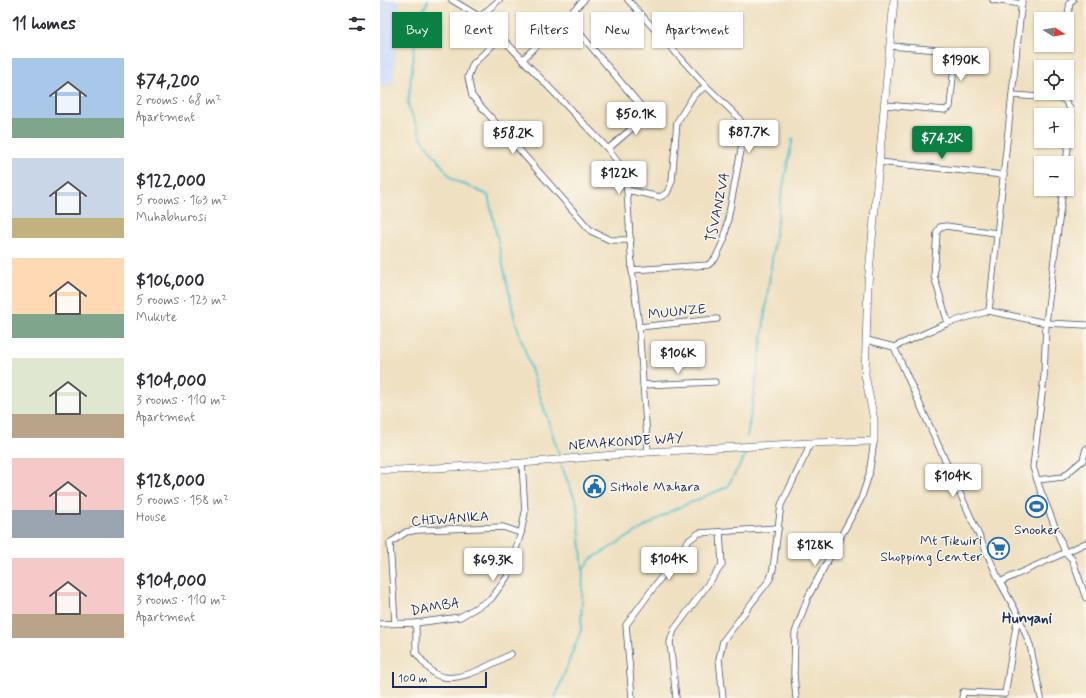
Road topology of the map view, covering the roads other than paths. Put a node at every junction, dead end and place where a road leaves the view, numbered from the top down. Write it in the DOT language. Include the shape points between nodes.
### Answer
graph roads {
  1 [pos="452,0"];
  2 [pos="499,0"];
  3 [pos="584,0"];
  4 [pos="628,0"];
  5 [pos="894,0"];
  6 [pos="993,0"];
  7 [pos="1073,0"];
  8 [pos="1022,2"];
  9 [pos="472,12"];
  10 [pos="486,12"];
  11 [pos="571,12"];
  12 [pos="1068,12"];
  13 [pos="583,37"];
  14 [pos="508,45"];
  15 [pos="891,46"];
  16 [pos="490,48"];
  17 [pos="534,48"];
  18 [pos="522,60"];
  19 [pos="706,86"];
  20 [pos="1013,95"];
  21 [pos="885,105"];
  22 [pos="608,149"];
  23 [pos="1067,156"];
  24 [pos="879,162"];
  25 [pos="1004,175"];
  26 [pos="627,190"];
  27 [pos="1062,196"];
  28 [pos="996,233"];
  29 [pos="631,240"];
  30 [pos="632,270"];
  31 [pos="989,311"];
  32 [pos="717,319"];
  33 [pos="948,323"];
  34 [pos="1046,323"];
  35 [pos="1086,325"];
  36 [pos="639,327"];
  37 [pos="867,340"];
  38 [pos="894,347"];
  39 [pos="715,382"];
  40 [pos="643,385"];
  41 [pos="874,441"];
  42 [pos="810,443"];
  43 [pos="1086,449"];
  44 [pos="648,452"];
  45 [pos="522,463"];
  46 [pos="380,470"];
  47 [pos="1037,480"];
  48 [pos="778,528"];
  49 [pos="720,532"];
  50 [pos="521,533"];
  51 [pos="1086,543"];
  52 [pos="1065,552"];
  53 [pos="1000,582"];
  54 [pos="1086,598"];
  55 [pos="1018,615"];
  56 [pos="395,623"];
  57 [pos="416,623"];
  58 [pos="380,624"];
  59 [pos="512,654"];
  60 [pos="632,698"];
  61 [pos="676,698"];
  62 [pos="722,698"];
  63 [pos="796,698"];
  64 [pos="962,698"];
  65 [pos="1041,698"];
  1 -- 9 [label="street"];
  2 -- 10 [label="street"];
  3 -- 11 [label="street"];
  4 -- 19 [label="street, TSVANZVA"];
  5 -- 15 [label="street"];
  6 -- 8 [label="street"];
  7 -- 12 [label="street" via="1070,2"];
  8 -- 20 [label="street"];
  13 -- 22 [label="street" via="646,112 645,116"];
  14 -- 18 [label="street"];
  15 -- 21 [label="street"];
  15 -- 21 [label="street" via="951,51 955,56 950,107 945,110"];
  16 -- 29 [label="street" via="473,64 468,77 472,96 591,231 610,240"];
  17 -- 18 [label="street"];
  18 -- 22 [label="street"];
  19 -- 26 [label="street" via="694,95 677,122 672,181 667,194 660,197"];
  19 -- 30 [label="street, TSVANZVA" via="738,117 745,129 724,240 715,259 708,265"];
  20 -- 23 [label="street" via="1064,99 1070,108 1071,124"];
  20 -- 25 [label="street"];
  21 -- 24 [label="street"];
  22 -- 26 [label="street" via="623,169"];
  24 -- 25 [label="street"];
  24 -- 37 [label="street" via="868,284"];
  25 -- 28 [label="street"];
  26 -- 29 [label="street"];
  27 -- 34 [label="street"];
  28 -- 31 [label="street"];
  28 -- 33 [label="street" via="946,226 940,227 937,232 934,276"];
  29 -- 30 [label="street"];
  30 -- 36 [label="street"];
  31 -- 33 [label="street"];
  31 -- 34 [label="street"];
  32 -- 36 [label="street, MUUNZE"];
  33 -- 38 [label="street"];
  34 -- 35 [label="street"];
  34 -- 47 [label="street" via="1044,376 1033,467"];
  36 -- 40 [label="street"];
  37 -- 38 [label="street"];
  37 -- 41 [label="street" via="865,376 874,420"];
  38 -- 53 [label="street"];
  39 -- 40 [label="street"];
  40 -- 44 [label="street"];
  41 -- 42 [label="street, NEMAKONDE WAY"];
  41 -- 63 [label="street" via="861,499 808,597 795,633"];
  42 -- 44 [label="street, NEMAKONDE WAY"];
  42 -- 48 [label="street" via="781,505"];
  43 -- 47 [label="street" via="1083,460 1063,477"];
  44 -- 45 [label="street, NEMAKONDE WAY"];
  45 -- 46 [label="street, NEMAKONDE WAY"];
  45 -- 50 [label="street, DAMBA" via="525,512"];
  47 -- 52 [label="street"];
  48 -- 49 [label="street"];
  48 -- 62 [label="street" via="770,579 723,641 719,659"];
  49 -- 60 [label="street" via="699,534 688,541 626,625"];
  49 -- 61 [label="street" via="722,565 674,630 670,642"];
  50 -- 56 [label="street, CHIWANIKA" via="503,527 417,530 406,532 390,542"];
  50 -- 57 [label="street, DAMBA" via="507,577 491,599 460,617"];
  51 -- 52 [label="street"];
  52 -- 53 [label="street"];
  52 -- 54 [label="street" via="1072,559"];
  53 -- 55 [label="street"];
  55 -- 64 [label="street" via="1005,694 963,692"];
  55 -- 65 [label="street" via="1030,645"];
  56 -- 57 [label="street, DAMBA"];
  56 -- 58 [label="street, DAMBA"];
  57 -- 59 [label="street" via="416,653 434,673 446,678 472,673"];
}
